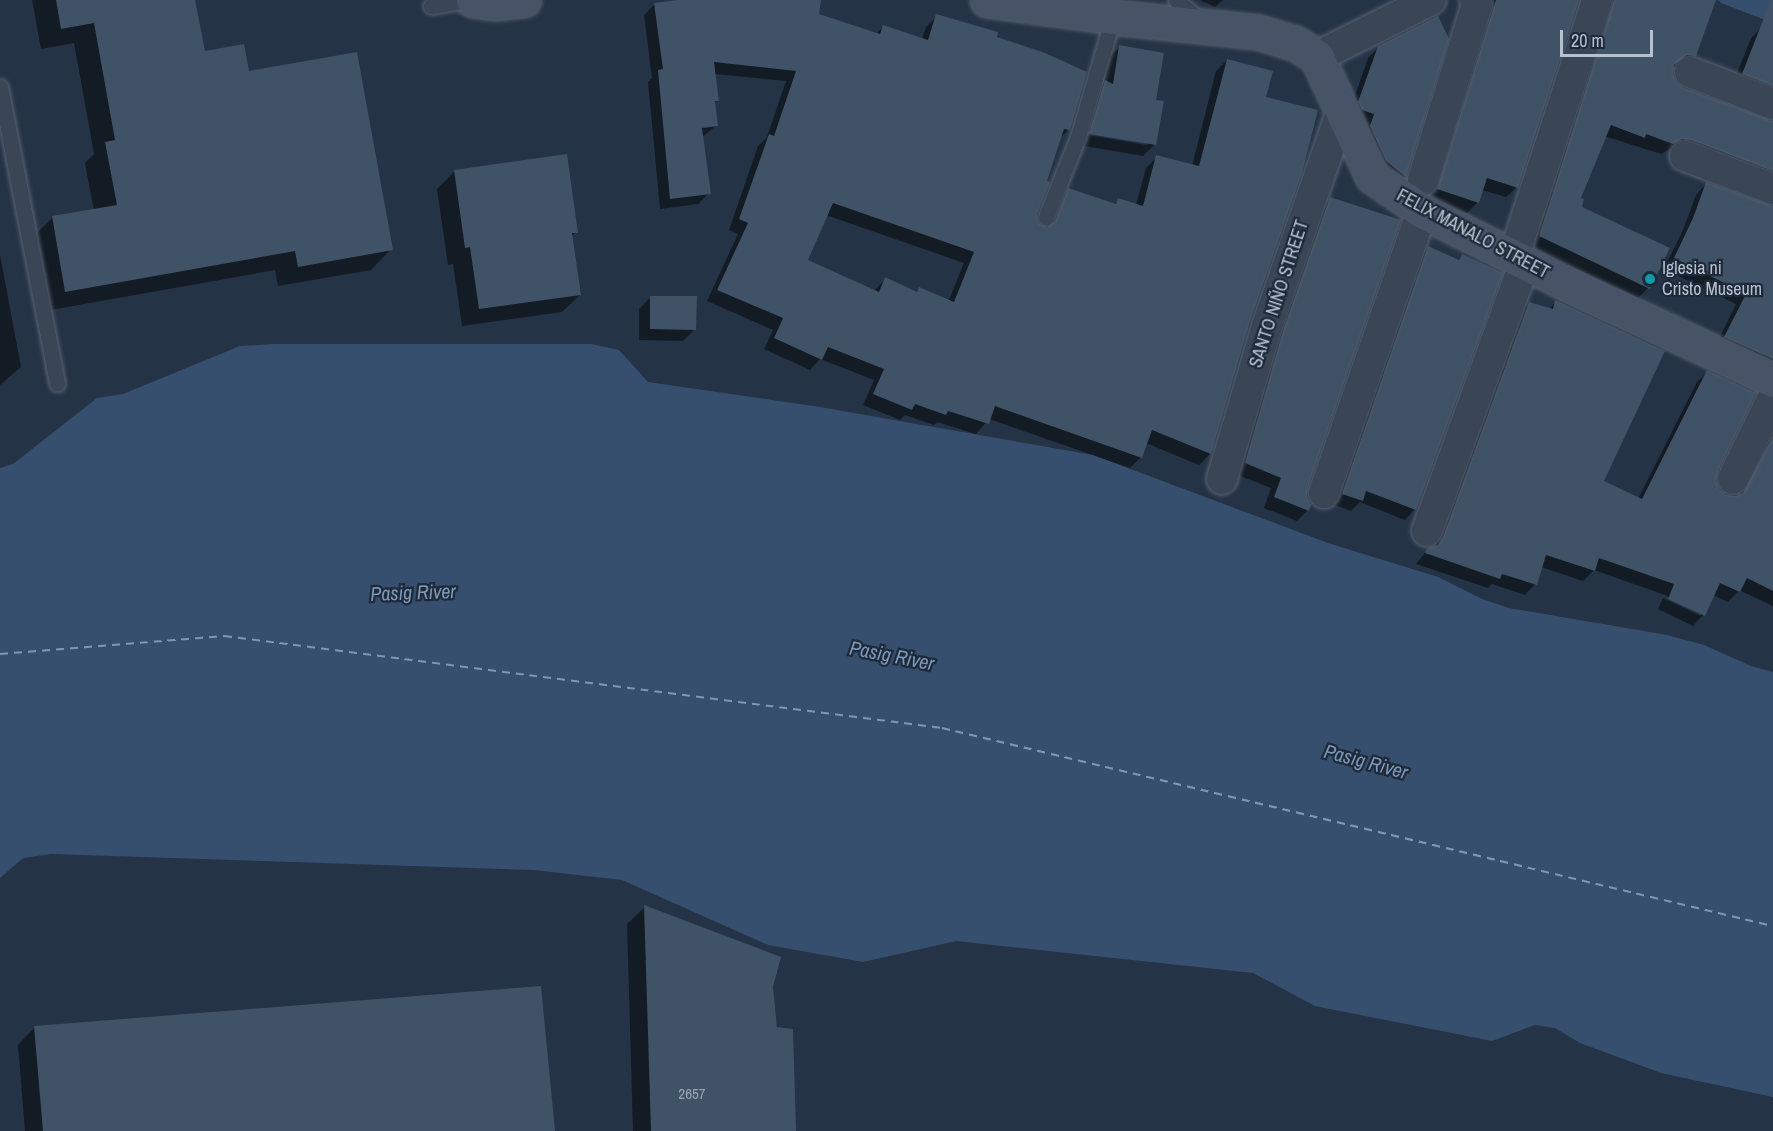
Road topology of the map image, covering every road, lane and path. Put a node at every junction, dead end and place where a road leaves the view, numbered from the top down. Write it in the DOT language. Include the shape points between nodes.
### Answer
graph roads {
  1 [pos="471,0"];
  2 [pos="524,0"];
  3 [pos="987,0"];
  4 [pos="1176,0"];
  5 [pos="1431,0"];
  6 [pos="1475,0"];
  7 [pos="1597,0"];
  8 [pos="431,6"];
  9 [pos="1113,17"];
  10 [pos="1207,27"];
  11 [pos="1317,57"];
  12 [pos="1690,72"];
  13 [pos="0,87"];
  14 [pos="1773,104"];
  15 [pos="1342,111"];
  16 [pos="1685,156"];
  17 [pos="1773,189"];
  18 [pos="1422,195"];
  19 [pos="1046,217"];
  20 [pos="1519,260"];
  21 [pos="1773,380"];
  22 [pos="57,384"];
  23 [pos="1773,397"];
  24 [pos="1222,479"];
  25 [pos="1733,479"];
  26 [pos="1324,493"];
  27 [pos="1427,531"];
  1 -- 2 [label="street"];
  1 -- 8 [label="lane"];
  3 -- 9 [label="street"];
  4 -- 10 [label="lane"];
  5 -- 11 [label="street"];
  6 -- 18 [label="street" via="1477,5"];
  7 -- 20 [label="street"];
  9 -- 10 [label="street"];
  9 -- 19 [label="lane" via="1078,137"];
  10 -- 11 [label="street" via="1258,33 1295,43"];
  11 -- 15 [label="street, FELIX MANALO STREET"];
  12 -- 14 [label="street"];
  13 -- 22 [label="lane"];
  15 -- 18 [label="street, FELIX MANALO STREET" via="1372,176"];
  15 -- 24 [label="street, SANTO NIÑO STREET" via="1267,326"];
  16 -- 17 [label="street"];
  18 -- 20 [label="street, FELIX MANALO STREET"];
  18 -- 26 [label="street"];
  20 -- 21 [label="street, FELIX MANALO STREET"];
  20 -- 27 [label="street"];
  23 -- 25 [label="street"];
}
